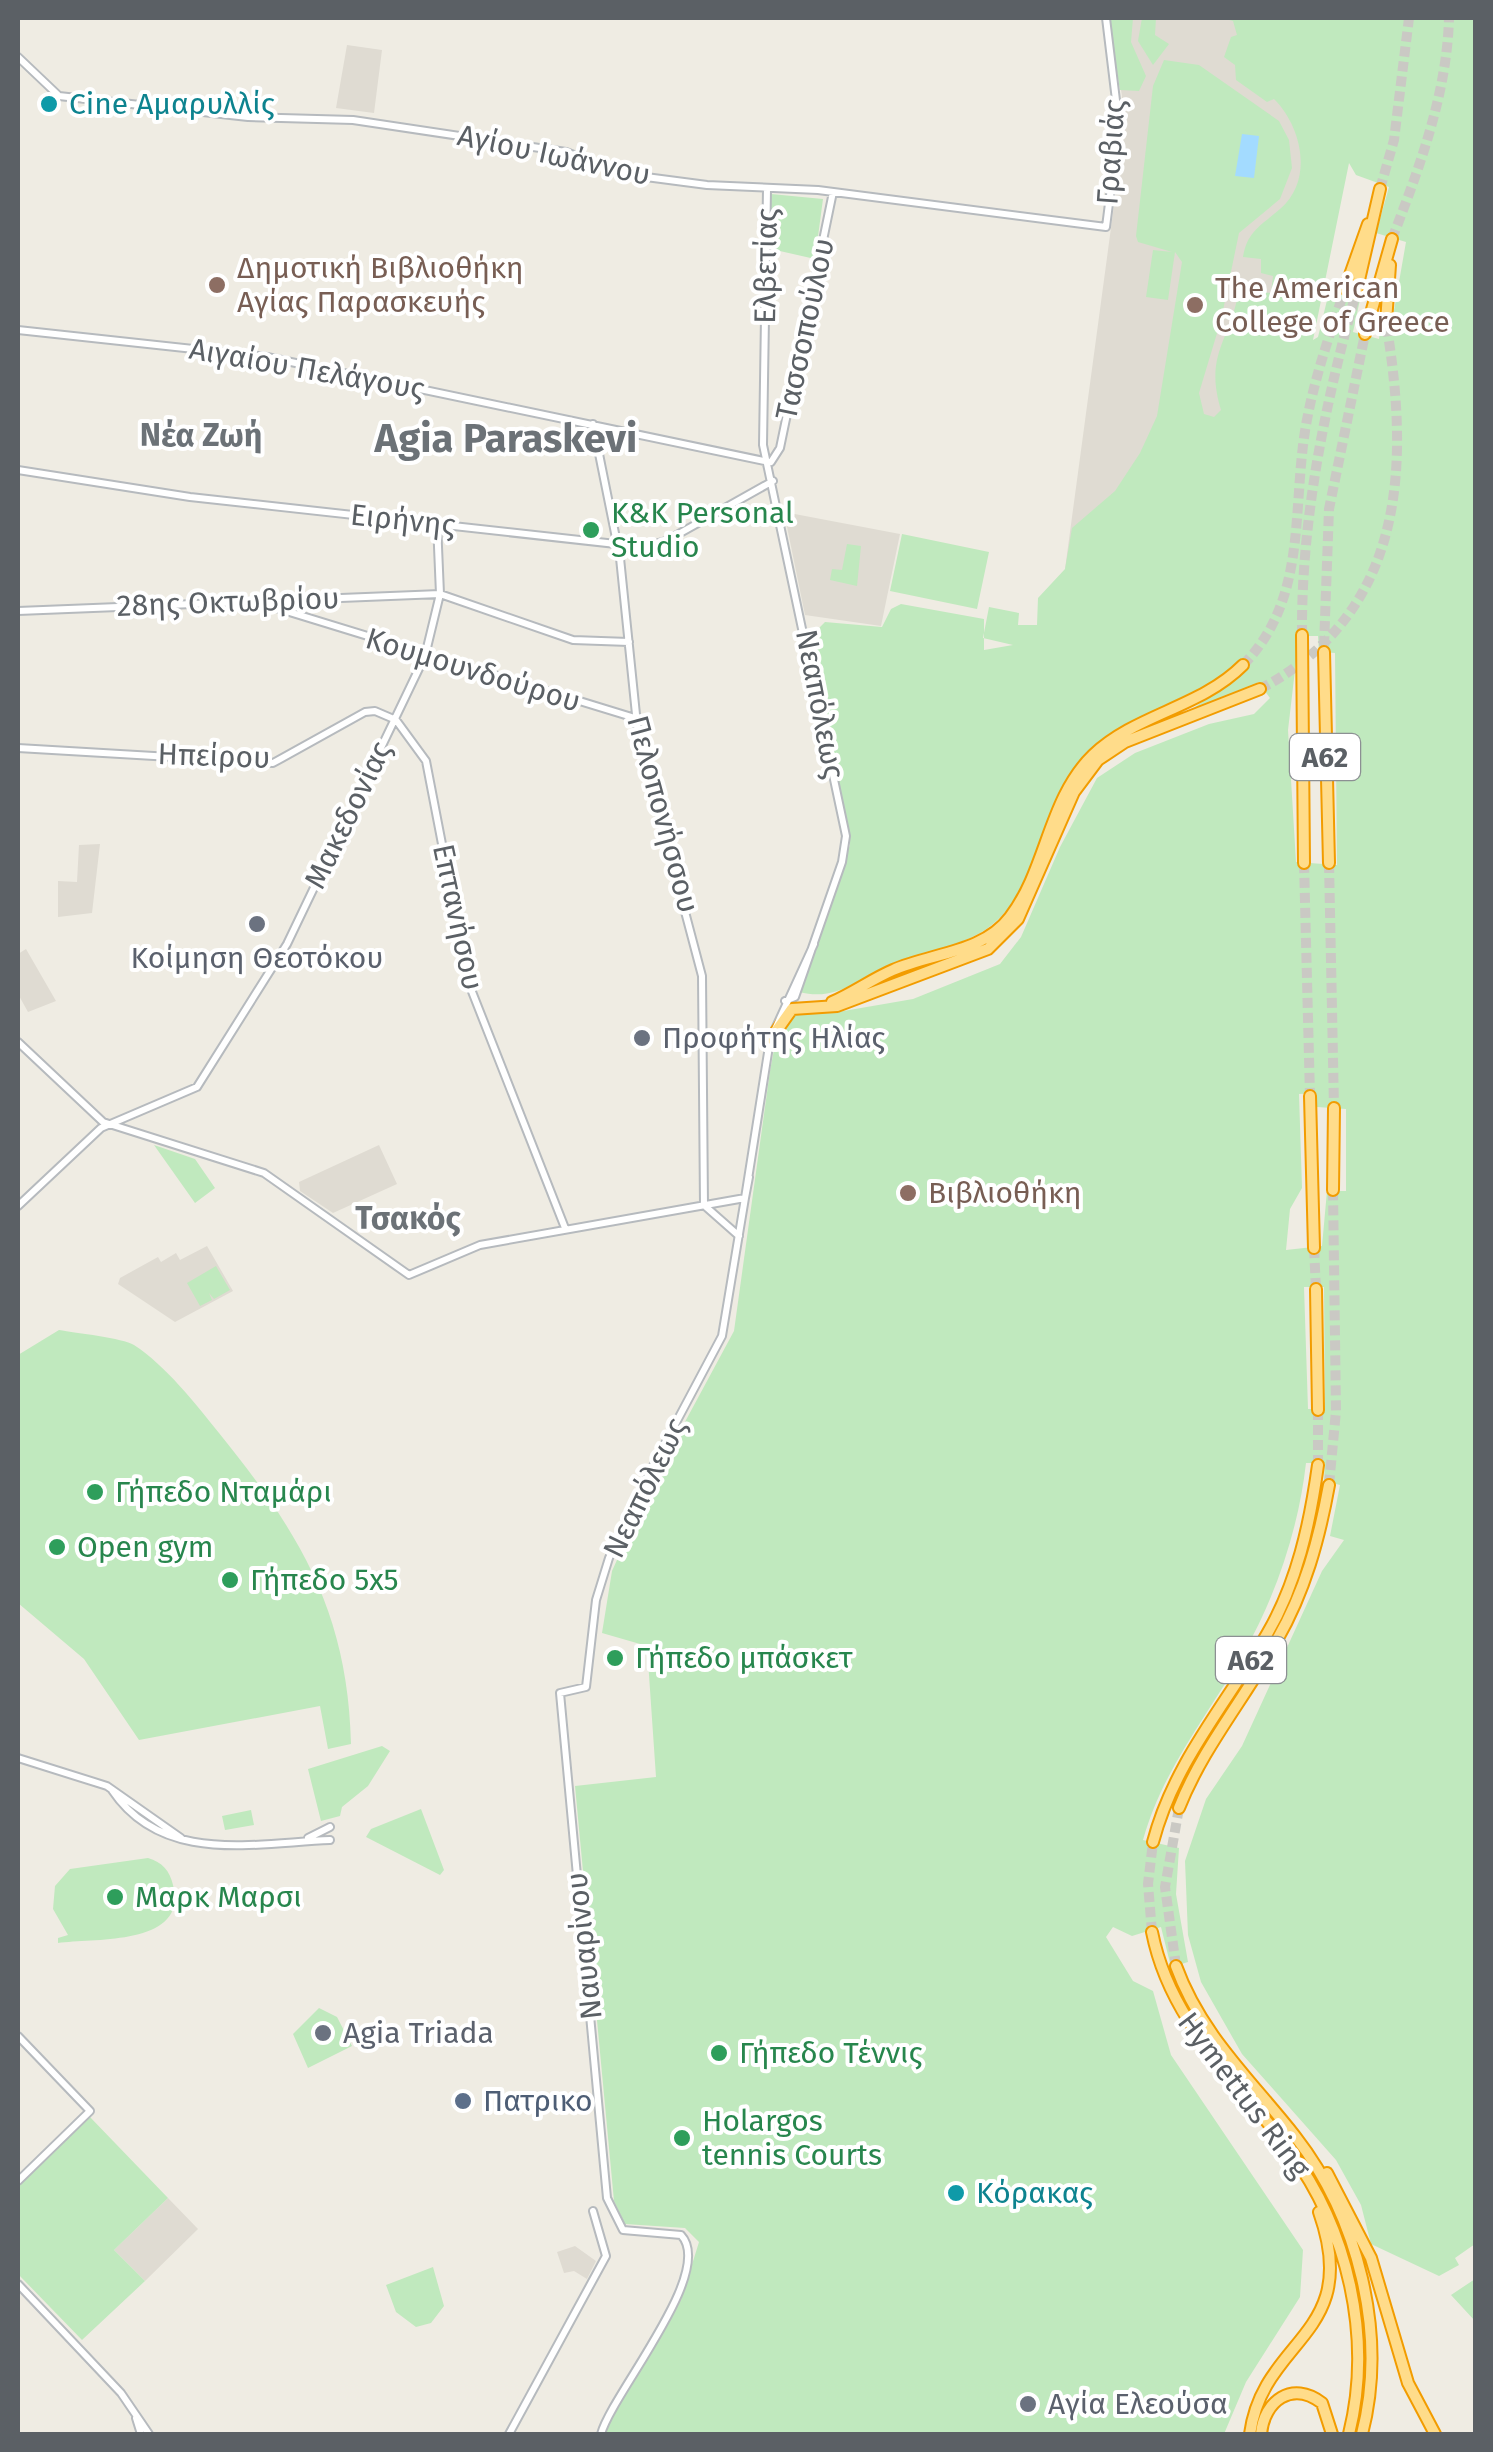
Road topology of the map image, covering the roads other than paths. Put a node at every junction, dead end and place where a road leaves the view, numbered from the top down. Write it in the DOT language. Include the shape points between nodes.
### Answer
graph roads {
  1 [pos="1106,18"];
  2 [pos="18,58"];
  3 [pos="766,189"];
  4 [pos="1380,190"];
  5 [pos="833,192"];
  6 [pos="1106,226"];
  7 [pos="1351,291"];
  8 [pos="1386,322"];
  9 [pos="18,330"];
  10 [pos="1365,334"];
  11 [pos="594,424"];
  12 [pos="770,462"];
  13 [pos="18,470"];
  14 [pos="773,481"];
  15 [pos="437,523"];
  16 [pos="618,545"];
  17 [pos="440,594"];
  18 [pos="254,601"];
  19 [pos="18,610"];
  20 [pos="1302,635"];
  21 [pos="629,642"];
  22 [pos="1324,652"];
  23 [pos="425,656"];
  24 [pos="1243,666"];
  25 [pos="1260,688"];
  26 [pos="635,718"];
  27 [pos="396,720"];
  28 [pos="18,748"];
  29 [pos="1304,863"];
  30 [pos="1330,863"];
  31 [pos="794,1001"];
  32 [pos="770,1040"];
  33 [pos="18,1042"];
  34 [pos="1310,1096"];
  35 [pos="1334,1108"];
  36 [pos="111,1126"];
  37 [pos="705,1185"];
  38 [pos="1333,1190"];
  39 [pos="745,1198"];
  40 [pos="724,1201"];
  41 [pos="704,1205"];
  42 [pos="18,1206"];
  43 [pos="565,1228"];
  44 [pos="740,1236"];
  45 [pos="1314,1248"];
  46 [pos="1316,1289"];
  47 [pos="1318,1410"];
  48 [pos="1318,1465"];
  49 [pos="1329,1485"];
  50 [pos="560,1693"];
  51 [pos="18,1758"];
  52 [pos="1179,1808"];
  53 [pos="330,1827"];
  54 [pos="330,1840"];
  55 [pos="302,1841"];
  56 [pos="1153,1842"];
  57 [pos="1152,1932"];
  58 [pos="1176,1966"];
  59 [pos="18,2036"];
  60 [pos="1297,2139"];
  61 [pos="1305,2174"];
  62 [pos="18,2182"];
  63 [pos="607,2198"];
  64 [pos="18,2284"];
  65 [pos="136,2417"];
  66 [pos="141,2434"];
  67 [pos="149,2434"];
  68 [pos="509,2434"];
  69 [pos="601,2434"];
  70 [pos="1250,2434"];
  71 [pos="1261,2434"];
  72 [pos="1332,2434"];
  73 [pos="1349,2434"];
  74 [pos="1362,2434"];
  75 [pos="1435,2434"];
  1 -- 6 [label="street, Γραβιάς" via="1119,124"];
  2 -- 3 [label="street, Αγίου Ιωάννου" via="59,96 390,124 566,152 623,174"];
  3 -- 5 [label="street, Αγίου Ιωάννου"];
  3 -- 12 [label="street, Ελβετίας" via="764,445"];
  4 -- 7 [label="highway"];
  5 -- 6 [label="street, Αγίου Ιωάννου"];
  5 -- 12 [label="street, Τασσοπούλου" via="780,448"];
  8 -- 10 [label="highway" via="1392,239"];
  9 -- 11 [label="street, Αιγαίου Πελάγους" via="267,357"];
  11 -- 12 [label="street, Αιγαίου Πελάγους"];
  11 -- 16 [label="street, Πελοπονήσσου"];
  12 -- 14 [label="street, Νεαπόλεως"];
  13 -- 15 [label="street, Ειρήνης"];
  14 -- 16 [label="street, Ειρήνης" via="666,541"];
  14 -- 31 [label="street, Νεαπόλεως" via="846,836"];
  15 -- 16 [label="street, Ειρήνης"];
  15 -- 17 [label="street, Μακεδονίας"];
  16 -- 21 [label="street, Πελοπονήσσου"];
  17 -- 18 [label="street, 28ης Οκτωβρίου"];
  17 -- 21 [label="street" via="574,640"];
  17 -- 23 [label="street, Μακεδονίας"];
  18 -- 19 [label="street, 28ης Οκτωβρίου"];
  18 -- 23 [label="street, Κουμουνδούρου"];
  20 -- 29 [label="highway, Α62"];
  21 -- 26 [label="street, Πελοπονήσσου"];
  22 -- 30 [label="highway, Α62"];
  23 -- 26 [label="street, Κουμουνδούρου"];
  23 -- 27 [label="street, Μακεδονίας"];
  24 -- 31 [label="highway" via="1205,696 1122,734 1090,757 1066,792 1015,909 994,933 891,971 834,1001"];
  25 -- 31 [label="highway" via="1125,742 1098,760 1074,792 1022,912 997,943 962,962 829,1008"];
  26 -- 37 [label="street, Πελοπονήσσου" via="702,976"];
  27 -- 28 [label="street, Ηπείρου" via="370,710 272,763"];
  27 -- 36 [label="street, Μακεδονίας" via="287,944 197,1087"];
  27 -- 43 [label="street, Επτανήσου" via="426,762 469,984"];
  31 -- 32 [label="street, Νεαπόλεως"];
  31 -- 32 [label="highway"];
  32 -- 39 [label="street, Νεαπόλεως"];
  33 -- 36 [label="street"];
  34 -- 45 [label="highway"];
  35 -- 38 [label="highway"];
  36 -- 42 [label="street" via="84,1140"];
  36 -- 43 [label="street" via="264,1174 409,1275 480,1245"];
  37 -- 40 [label="street"];
  37 -- 41 [label="street, Πελοπονήσσου"];
  39 -- 40 [label="street"];
  39 -- 44 [label="street, Νεαπόλεως"];
  40 -- 41 [label="street"];
  41 -- 43 [label="street"];
  41 -- 44 [label="street"];
  44 -- 50 [label="street, Νεαπόλεως" via="722,1336 609,1558 595,1608 586,1687"];
  46 -- 47 [label="highway"];
  48 -- 56 [label="highway, Α62" via="1286,1598 1181,1768"];
  49 -- 52 [label="highway, Α62" via="1311,1562 1288,1619"];
  50 -- 63 [label="street, Ναυαρίνου"];
  51 -- 55 [label="street" via="112,1790 182,1839 236,1847"];
  53 -- 55 [label="street"];
  54 -- 55 [label="street"];
  57 -- 61 [label="highway, Hymettus Ring" via="1184,2018"];
  58 -- 60 [label="highway, Hymettus Ring" via="1207,2031"];
  59 -- 62 [label="street" via="90,2111"];
  60 -- 74 [label="highway, Hymettus Ring" via="1344,2219 1361,2277 1371,2358"];
  60 -- 75 [label="highway" via="1324,2168 1353,2218 1408,2383"];
  61 -- 70 [label="highway" via="1331,2252 1329,2290 1314,2326 1260,2396"];
  61 -- 73 [label="highway, Hymettus Ring" via="1338,2242 1354,2304 1357,2382"];
  63 -- 68 [label="street" via="594,2215 606,2250"];
  63 -- 69 [label="street, Ναυαρίνου" via="623,2230 684,2237 686,2276"];
  64 -- 65 [label="street"];
  65 -- 66 [label="street"];
  65 -- 67 [label="street"];
  71 -- 72 [label="highway" via="1270,2405 1298,2392 1322,2404"];
}
